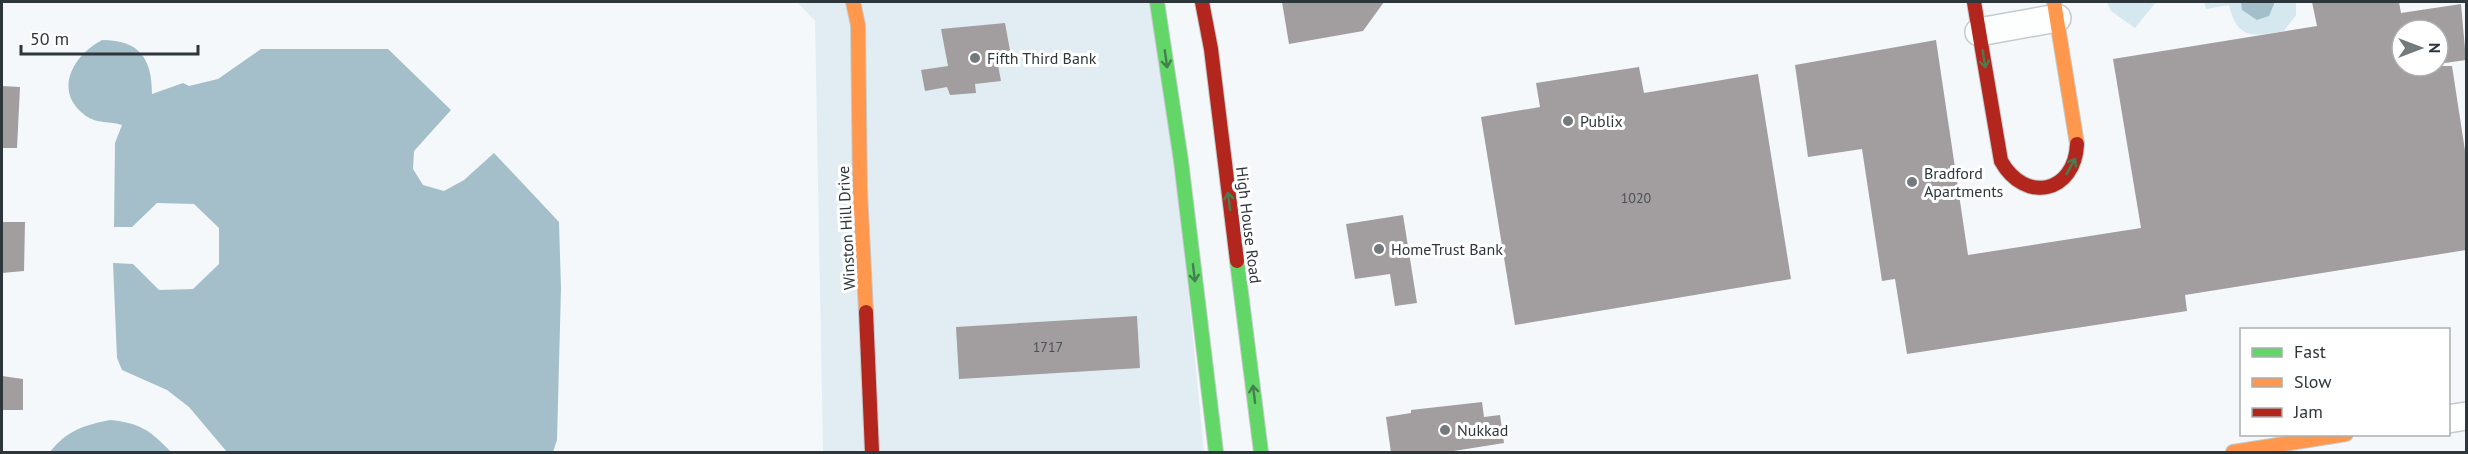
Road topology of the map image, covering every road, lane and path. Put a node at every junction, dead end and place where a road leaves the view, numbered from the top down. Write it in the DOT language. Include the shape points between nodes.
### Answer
graph roads {
  1 [pos="854,2"];
  2 [pos="1157,2"];
  3 [pos="1202,2"];
  4 [pos="1974,2"];
  5 [pos="2056,10"];
  6 [pos="1979,32"];
  7 [pos="2466,416"];
  8 [pos="2450,419"];
  9 [pos="2341,436"];
  10 [pos="2265,450"];
  11 [pos="873,453"];
  12 [pos="1216,453"];
  13 [pos="1260,453"];
  14 [pos="2233,453"];
  1 -- 11 [label="street, Winston Hill Drive" via="858,25 860,190"];
  2 -- 12 [label="street, one-way"];
  13 -- 3 [label="street, High House Road, one-way"];
  4 -- 6 [label="street"];
  5 -- 6 [label="street"];
  6 -- 5 [label="street, one-way" via="2001,161 2010,177 2022,186 2046,188 2068,173 2076,159 2078,137"];
  7 -- 8 [label="street"];
  9 -- 10 [label="street"];
  10 -- 14 [label="street"];
}
